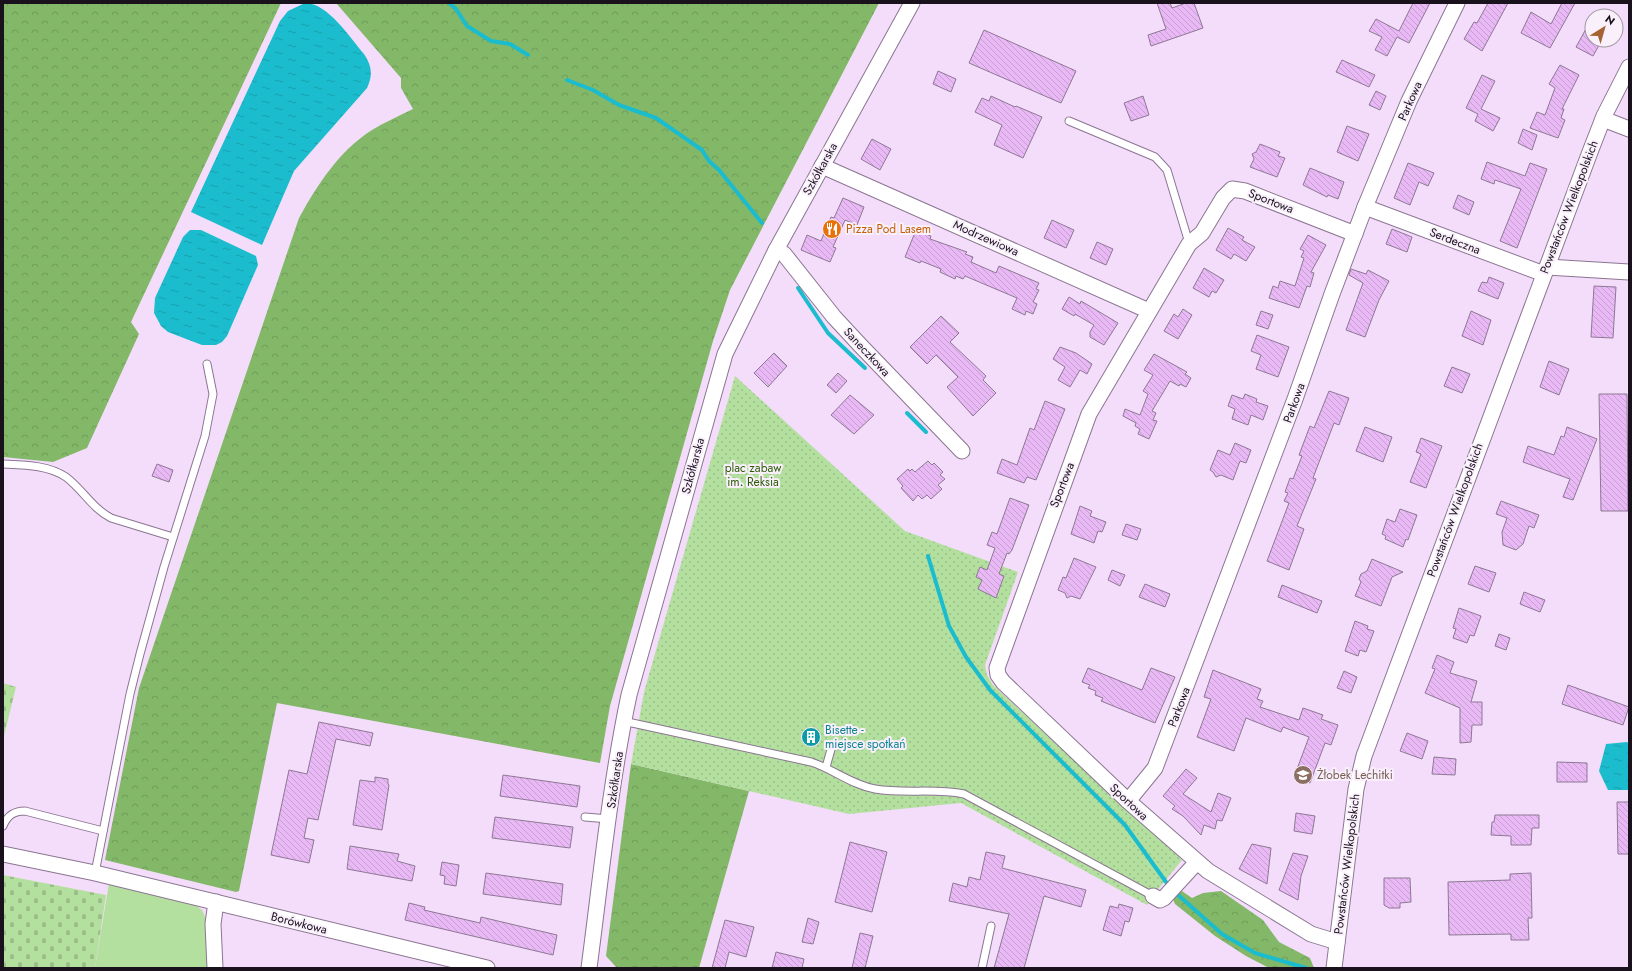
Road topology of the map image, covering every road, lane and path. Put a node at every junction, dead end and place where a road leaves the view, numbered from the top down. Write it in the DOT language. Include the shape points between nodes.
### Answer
graph roads {
  1 [pos="912,3"];
  2 [pos="1457,3"];
  3 [pos="1629,66"];
  4 [pos="1603,119"];
  5 [pos="1069,121"];
  6 [pos="1629,129"];
  7 [pos="822,166"];
  8 [pos="1365,207"];
  9 [pos="1355,234"];
  10 [pos="1189,244"];
  11 [pos="776,250"];
  12 [pos="1545,271"];
  13 [pos="1629,272"];
  14 [pos="1150,311"];
  15 [pos="207,364"];
  16 [pos="962,450"];
  17 [pos="3,464"];
  18 [pos="173,537"];
  19 [pos="623,722"];
  20 [pos="832,746"];
  21 [pos="826,767"];
  22 [pos="1128,801"];
  23 [pos="585,817"];
  24 [pos="609,819"];
  25 [pos="3,826"];
  26 [pos="103,831"];
  27 [pos="3,854"];
  28 [pos="1197,862"];
  29 [pos="95,874"];
  30 [pos="1159,896"];
  31 [pos="216,902"];
  32 [pos="991,926"];
  33 [pos="1337,942"];
  34 [pos="214,968"];
  35 [pos="487,968"];
  36 [pos="589,968"];
  37 [pos="982,968"];
  38 [pos="1334,968"];
  1 -- 7 [label="street, Szkółkarska"];
  2 -- 8 [label="street, Parkowa" via="1409,101"];
  3 -- 4 [label="street, Powstańców Wielkopolskich"];
  4 -- 6 [label="street"];
  4 -- 12 [label="street, Powstańców Wielkopolskich"];
  5 -- 10 [label="lane" via="1155,157 1167,170"];
  7 -- 11 [label="street, Szkółkarska"];
  7 -- 14 [label="street, Modrzewiowa"];
  8 -- 9 [label="street, Parkowa"];
  8 -- 12 [label="street, Serdeczna"];
  9 -- 10 [label="street, Sportowa" via="1245,191 1232,189 1223,198 1202,233"];
  9 -- 22 [label="street, Parkowa" via="1155,768"];
  10 -- 14 [label="street, Sportowa"];
  11 -- 16 [label="street, Saneczkowa" via="784,254 834,317 860,345"];
  11 -- 19 [label="street, Szkółkarska" via="723,360 635,671"];
  12 -- 13 [label="street, Serdeczna"];
  12 -- 33 [label="street, Powstańców Wielkopolskich" via="1364,756 1356,789"];
  14 -- 22 [label="street, Sportowa" via="1089,414 997,668 998,676 1003,682"];
  15 -- 18 [label="lane" via="214,394 205,436"];
  17 -- 18 [label="lane" via="31,466 57,472 103,514"];
  18 -- 26 [label="lane" via="132,688"];
  19 -- 21 [label="lane"];
  19 -- 24 [label="street, Szkółkarska"];
  20 -- 21 [label="lane"];
  21 -- 30 [label="lane" via="854,783 876,789 964,794"];
  22 -- 28 [label="street, Sportowa"];
  23 -- 24 [label="lane"];
  24 -- 36 [label="street, Szkółkarska"];
  25 -- 26 [label="lane" via="11,814 25,811"];
  26 -- 29 [label="lane"];
  27 -- 29 [label="street, Borówkowa"];
  28 -- 30 [label="street" via="1179,882"];
  28 -- 33 [label="street, Sportowa" via="1311,934"];
  29 -- 31 [label="street, Borówkowa"];
  31 -- 34 [label="street" via="213,924"];
  31 -- 35 [label="street, Borówkowa"];
  32 -- 37 [label="lane"];
  33 -- 38 [label="street, Powstańców Wielkopolskich"];
}
